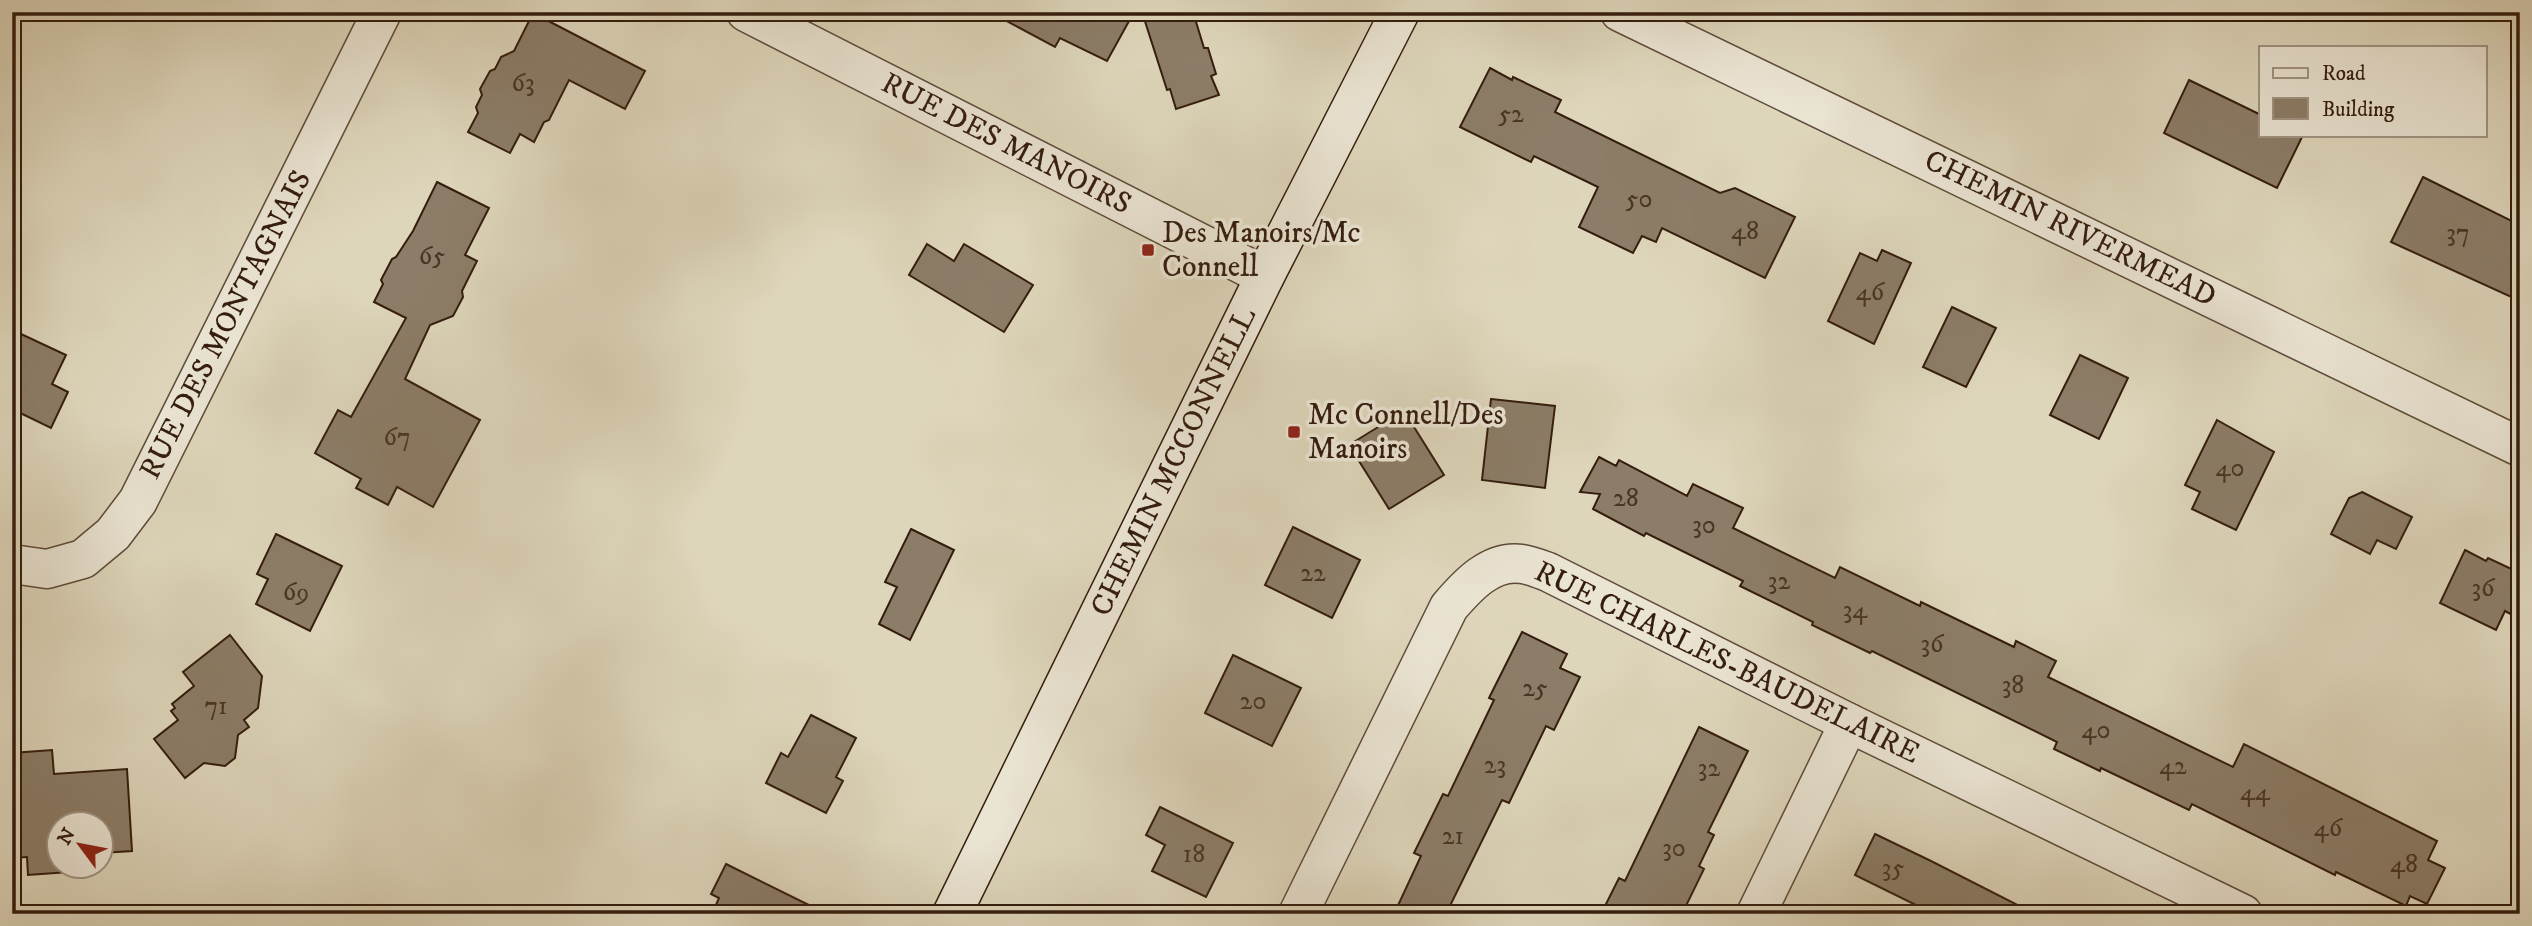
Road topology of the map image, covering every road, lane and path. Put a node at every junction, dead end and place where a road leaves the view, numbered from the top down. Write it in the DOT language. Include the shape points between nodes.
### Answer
graph roads {
  1 [pos="382,12"];
  2 [pos="746,12"];
  3 [pos="1400,12"];
  4 [pos="1620,12"];
  5 [pos="1265,276"];
  6 [pos="2520,447"];
  7 [pos="12,564"];
  8 [pos="1849,723"];
  9 [pos="952,914"];
  10 [pos="1298,914"];
  11 [pos="1756,914"];
  12 [pos="2243,914"];
  1 -- 7 [label="street, RUE DES MONTAGNAIS" via="138,500 113,534 83,559 47,569"];
  2 -- 5 [label="street, RUE DES MANOIRS"];
  3 -- 5 [label="street, CHEMIN MCCONNELL"];
  4 -- 6 [label="street, CHEMIN RIVERMEAD"];
  5 -- 9 [label="street, CHEMIN MCCONNELL"];
  8 -- 10 [label="street, RUE CHARLES-BAUDELAIRE" via="1548,572 1520,564 1492,568 1469,584 1449,607"];
  8 -- 11 [label="street"];
  8 -- 12 [label="street, RUE CHARLES-BAUDELAIRE"];
}
